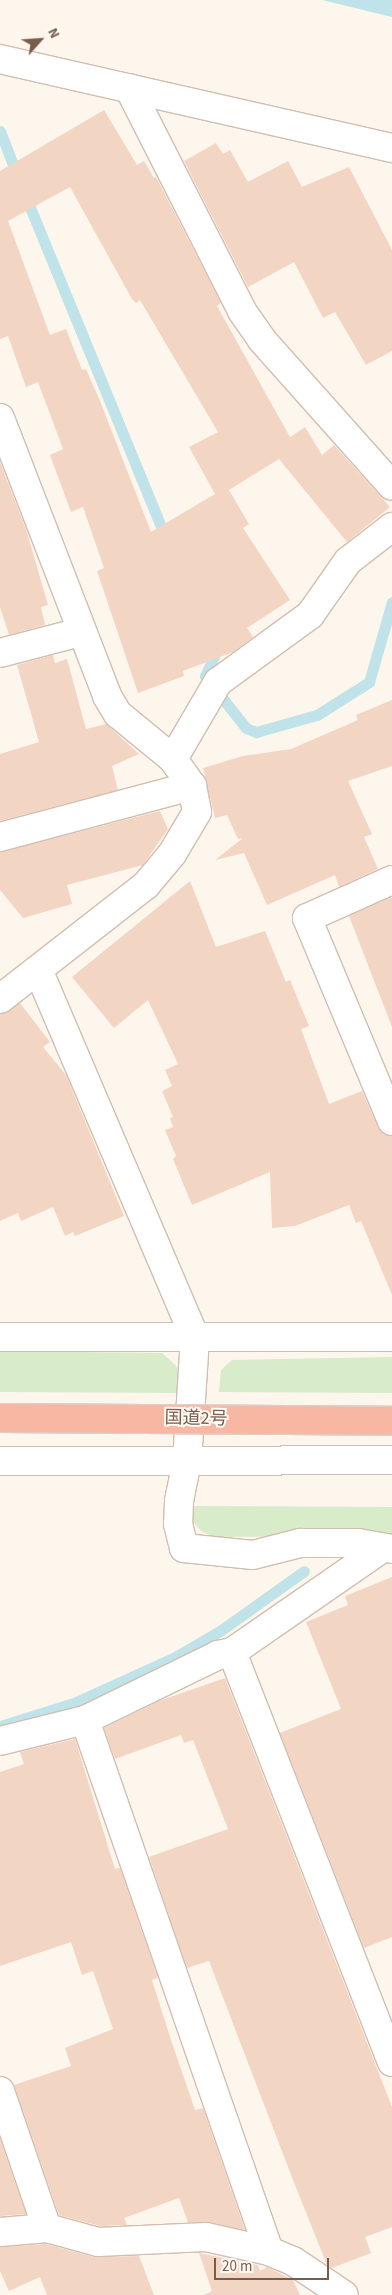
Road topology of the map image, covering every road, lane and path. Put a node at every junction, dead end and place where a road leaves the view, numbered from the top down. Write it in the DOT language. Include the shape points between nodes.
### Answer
graph roads {
  1 [pos="0,58"];
  2 [pos="129,88"];
  3 [pos="392,148"];
  4 [pos="0,418"];
  5 [pos="6,452"];
  6 [pos="392,486"];
  7 [pos="392,527"];
  8 [pos="80,632"];
  9 [pos="0,653"];
  10 [pos="174,759"];
  11 [pos="192,786"];
  12 [pos="0,837"];
  13 [pos="392,880"];
  14 [pos="39,972"];
  15 [pos="0,999"];
  16 [pos="392,1120"];
  17 [pos="0,1337"];
  18 [pos="392,1337"];
  19 [pos="195,1338"];
  20 [pos="0,1418"];
  21 [pos="392,1421"];
  22 [pos="392,1460"];
  23 [pos="0,1461"];
  24 [pos="187,1461"];
  25 [pos="387,1549"];
  26 [pos="232,1652"];
  27 [pos="85,1720"];
  28 [pos="0,1741"];
  29 [pos="392,2062"];
  30 [pos="0,2090"];
  31 [pos="47,2228"];
  32 [pos="0,2232"];
  33 [pos="269,2251"];
  34 [pos="344,2295"];
  1 -- 2 [label="street"];
  2 -- 3 [label="street"];
  2 -- 6 [label="street" via="242,311 262,340"];
  4 -- 5 [label="street"];
  5 -- 8 [label="street"];
  7 -- 10 [label="street" via="348,561 310,614 214,686"];
  8 -- 9 [label="street"];
  8 -- 10 [label="street" via="118,714"];
  10 -- 11 [label="street"];
  11 -- 12 [label="street"];
  11 -- 14 [label="street" via="197,812 172,854 146,885"];
  13 -- 16 [label="street" via="307,918"];
  14 -- 15 [label="street"];
  14 -- 19 [label="street"];
  17 -- 19 [label="street"];
  18 -- 19 [label="street"];
  19 -- 24 [label="street"];
  20 -- 21 [label="highway, 国道2号, bridge"];
  22 -- 24 [label="street"];
  23 -- 24 [label="street"];
  24 -- 25 [label="street" via="178,1524 184,1548 253,1555 300,1543 358,1543"];
  25 -- 26 [label="street"];
  26 -- 27 [label="street" via="218,1655"];
  26 -- 29 [label="street"];
  27 -- 28 [label="street"];
  27 -- 33 [label="street"];
  30 -- 31 [label="street"];
  31 -- 32 [label="street"];
  31 -- 33 [label="street" via="98,2242 206,2237"];
  33 -- 34 [label="street" via="293,2261"];
}
